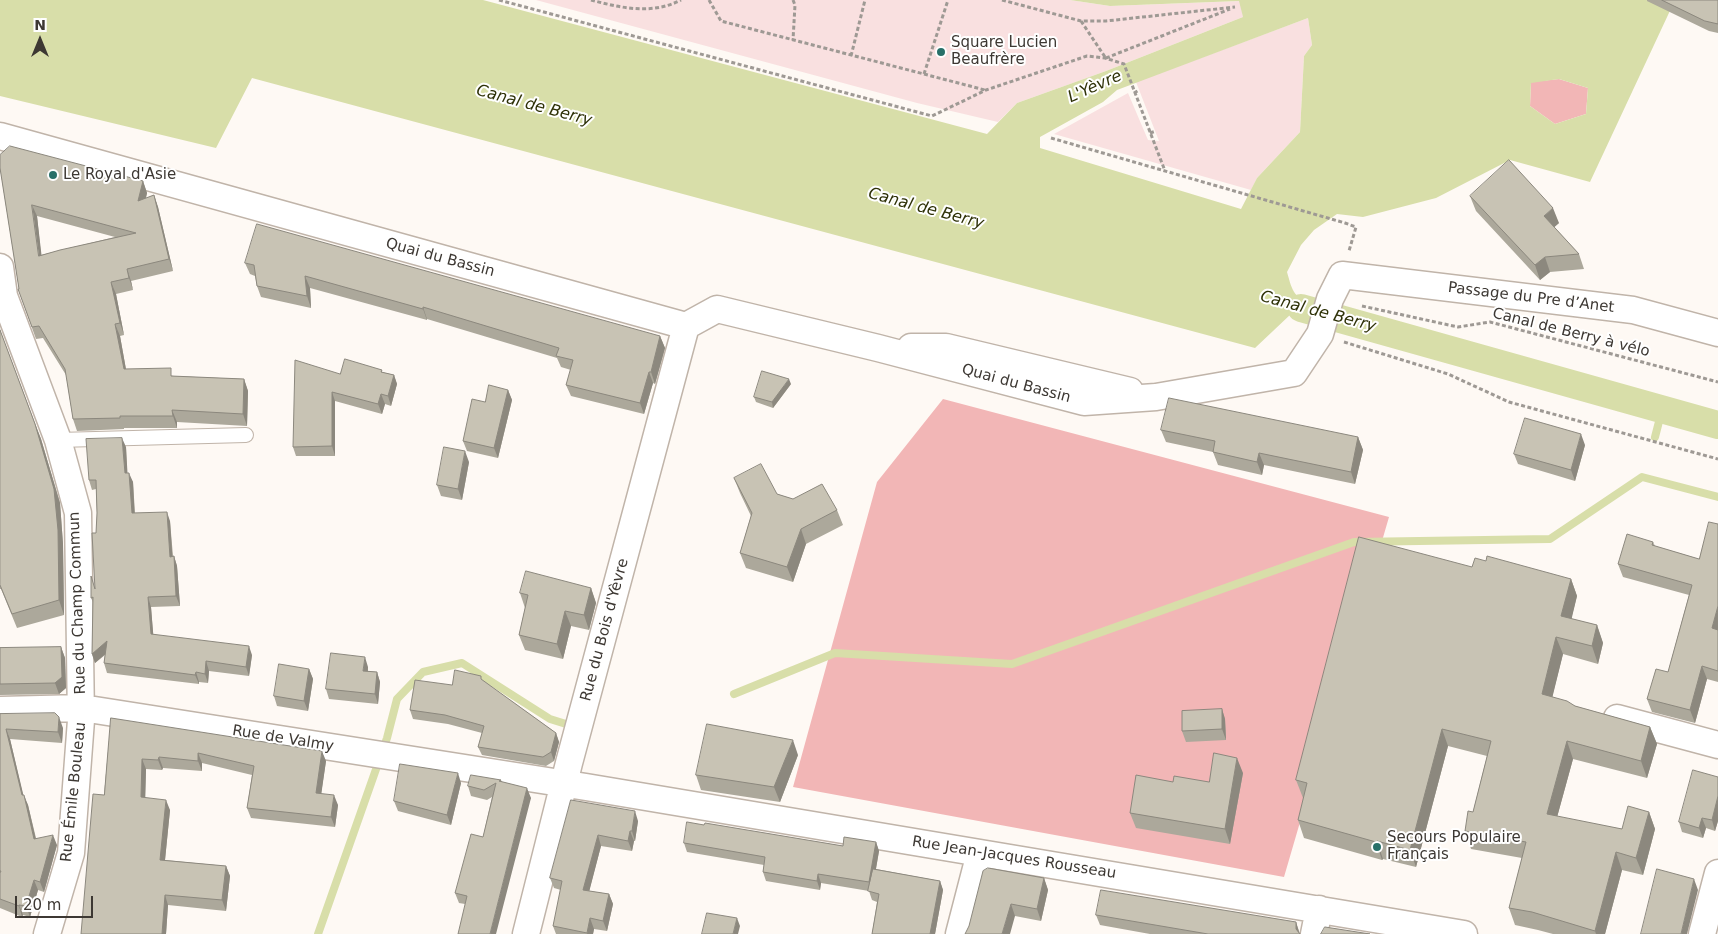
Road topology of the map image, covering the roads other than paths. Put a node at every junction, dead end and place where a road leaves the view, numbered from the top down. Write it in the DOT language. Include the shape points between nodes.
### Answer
graph roads {
  1 [pos="0,136"];
  2 [pos="0,267"];
  3 [pos="1342,275"];
  4 [pos="686,326"];
  5 [pos="1718,333"];
  6 [pos="246,435"];
  7 [pos="58,440"];
  8 [pos="82,708"];
  9 [pos="0,710"];
  10 [pos="1595,712"];
  11 [pos="1718,745"];
  12 [pos="564,783"];
  13 [pos="980,852"];
  14 [pos="1718,873"];
  15 [pos="1316,922"];
  16 [pos="47,934"];
  17 [pos="526,934"];
  18 [pos="959,934"];
  19 [pos="1464,934"];
  20 [pos="1702,934"];
  1 -- 4 [label="street, Quai du Bassin"];
  2 -- 7 [label="street, Rue du Champ Commun" via="4,296"];
  3 -- 4 [label="street, Quai du Bassin" via="1330,299 1320,334 1294,373 1156,397 946,347 878,348 717,309"];
  3 -- 5 [label="street, Passage du Pre d’Anet" via="1632,310"];
  4 -- 12 [label="street, Rue du Bois d'Yèvre"];
  6 -- 7 [label="lane"];
  7 -- 8 [label="street, Rue du Champ Commun" via="78,513"];
  8 -- 9 [label="street, Rue de Valmy"];
  8 -- 12 [label="street, Rue de Valmy"];
  8 -- 16 [label="street, Rue Émile Bouleau" via="71,853"];
  10 -- 11 [label="street"];
  12 -- 13 [label="street, Rue Jean-Jacques Rousseau"];
  12 -- 17 [label="street, Rue du Bois d'Yèvre"];
  13 -- 15 [label="street, Rue Jean-Jacques Rousseau"];
  13 -- 18 [label="street"];
  14 -- 20 [label="street"];
  15 -- 19 [label="street, Rue Jean-Jacques Rousseau"];
}
